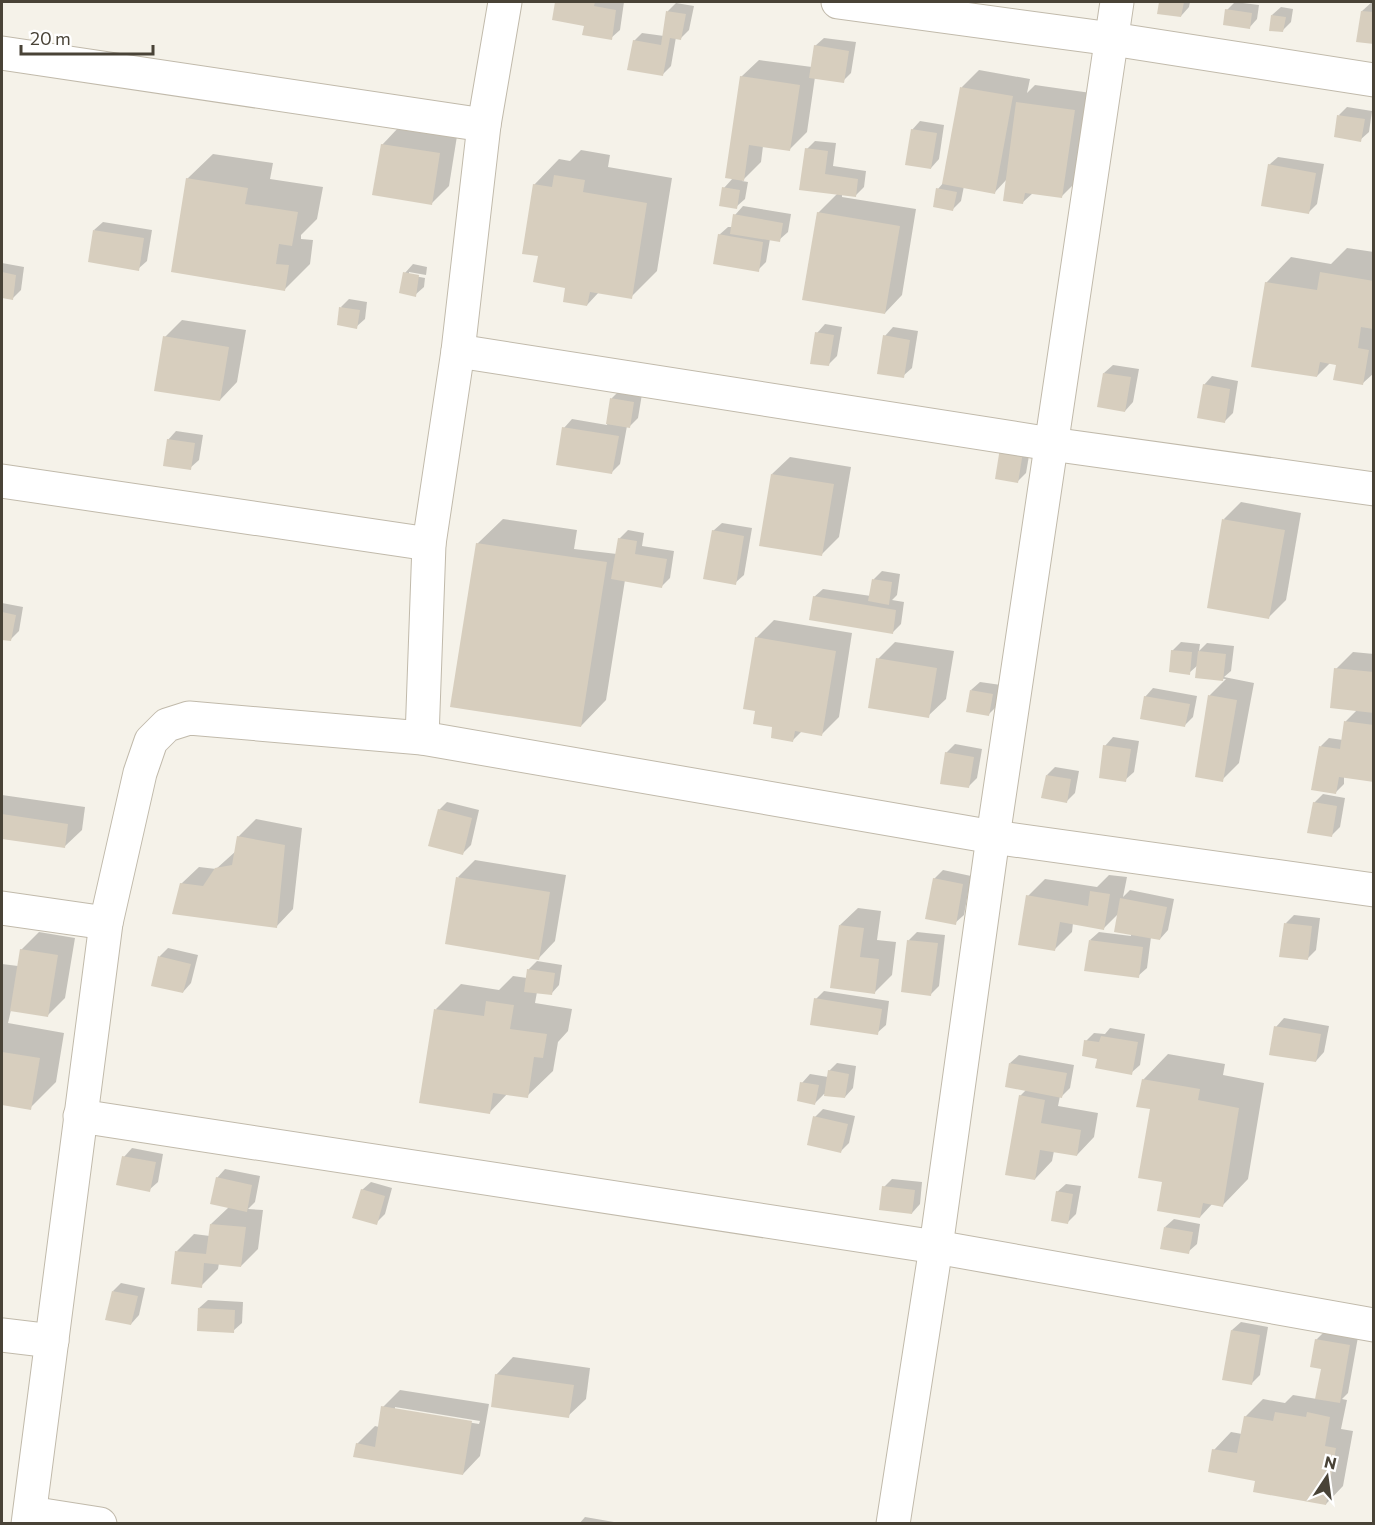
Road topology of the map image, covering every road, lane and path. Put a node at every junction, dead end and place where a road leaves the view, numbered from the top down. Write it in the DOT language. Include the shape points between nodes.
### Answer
graph roads {
  1 [pos="505,2"];
  2 [pos="838,2"];
  3 [pos="1118,2"];
  4 [pos="1112,39"];
  5 [pos="2,53"];
  6 [pos="1374,80"];
  7 [pos="484,125"];
  8 [pos="458,351"];
  9 [pos="1051,444"];
  10 [pos="2,481"];
  11 [pos="1374,489"];
  12 [pos="429,544"];
  13 [pos="422,738"];
  14 [pos="993,837"];
  15 [pos="1374,890"];
  16 [pos="2,908"];
  17 [pos="106,923"];
  18 [pos="80,1116"];
  19 [pos="936,1247"];
  20 [pos="1374,1325"];
  21 [pos="2,1335"];
  22 [pos="52,1341"];
  23 [pos="29,1518"];
  24 [pos="100,1524"];
  25 [pos="892,1524"];
  1 -- 7 [label="street"];
  2 -- 4 [label="street"];
  3 -- 4 [label="street"];
  4 -- 6 [label="street"];
  4 -- 9 [label="street"];
  5 -- 7 [label="street"];
  7 -- 8 [label="street"];
  8 -- 9 [label="street"];
  8 -- 12 [label="street"];
  9 -- 11 [label="street"];
  9 -- 14 [label="street"];
  10 -- 12 [label="street"];
  12 -- 13 [label="street"];
  13 -- 14 [label="street"];
  13 -- 17 [label="street" via="189,718 167,725 151,741 140,773"];
  14 -- 15 [label="street"];
  14 -- 19 [label="street"];
  16 -- 17 [label="street"];
  17 -- 18 [label="street"];
  18 -- 19 [label="street"];
  18 -- 22 [label="street"];
  19 -- 20 [label="street"];
  19 -- 25 [label="street"];
  21 -- 22 [label="street"];
  22 -- 23 [label="street"];
  23 -- 24 [label="street"];
}
